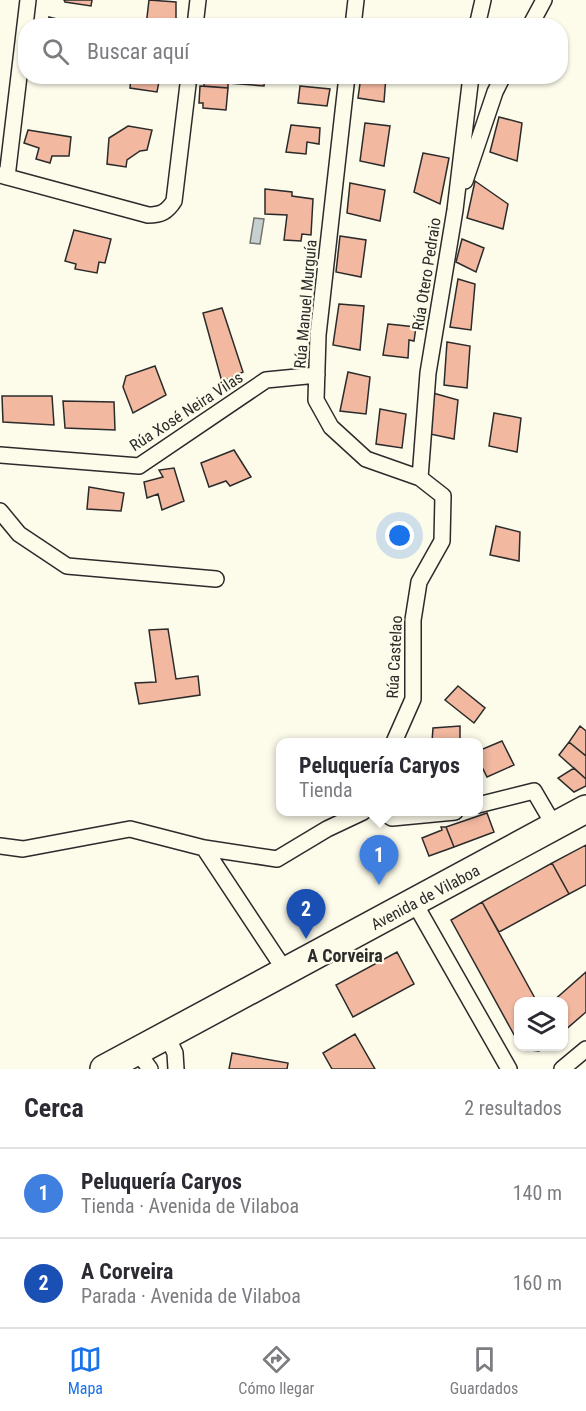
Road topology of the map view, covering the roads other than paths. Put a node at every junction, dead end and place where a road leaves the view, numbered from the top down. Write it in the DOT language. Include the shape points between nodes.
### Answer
graph roads {
  1 [pos="28,0"];
  2 [pos="198,0"];
  3 [pos="356,0"];
  4 [pos="483,0"];
  5 [pos="544,0"];
  6 [pos="26,18"];
  7 [pos="196,18"];
  8 [pos="354,18"];
  9 [pos="479,18"];
  10 [pos="534,18"];
  11 [pos="18,73"];
  12 [pos="188,84"];
  13 [pos="346,84"];
  14 [pos="470,84"];
  15 [pos="499,84"];
  16 [pos="4,176"];
  17 [pos="455,210"];
  18 [pos="317,375"];
  19 [pos="0,455"];
  20 [pos="420,478"];
  21 [pos="0,511"];
  22 [pos="216,579"];
  23 [pos="396,738"];
  24 [pos="483,805"];
  25 [pos="586,809"];
  26 [pos="355,816"];
  27 [pos="389,816"];
  28 [pos="413,816"];
  29 [pos="555,827"];
  30 [pos="0,846"];
  31 [pos="204,848"];
  32 [pos="414,902"];
  33 [pos="286,972"];
  34 [pos="166,1034"];
  35 [pos="586,1049"];
  36 [pos="144,1060"];
  37 [pos="104,1069"];
  38 [pos="176,1069"];
  39 [pos="509,1069"];
  40 [pos="562,1069"];
  1 -- 6 [label="street"];
  2 -- 7 [label="street"];
  3 -- 8 [label="street"];
  4 -- 9 [label="street"];
  5 -- 10 [label="street"];
  11 -- 16 [label="street"];
  12 -- 16 [label="street" via="174,201 158,215"];
  13 -- 18 [label="street, Rúa Manuel Murguía"];
  14 -- 17 [label="street, Rúa Otero Pedraio"];
  15 -- 17 [label="street"];
  17 -- 20 [label="street, Rúa Otero Pedraio" via="428,373"];
  18 -- 19 [label="street, Rúa Xosé Neira Vilas" via="266,380 140,466"];
  18 -- 20 [label="street, Rúa Manuel Murguía" via="316,400 331,427 366,459"];
  20 -- 23 [label="street, Rúa Castelao" via="443,496 442,541 419,582 413,620 413,699"];
  21 -- 22 [label="street" via="19,534 67,566"];
  24 -- 29 [label="street" via="534,791"];
  25 -- 29 [label="highway, Avenida de Vilaboa"];
  26 -- 31 [label="street" via="277,859"];
  27 -- 28 [label="street"];
  29 -- 32 [label="highway, Avenida de Vilaboa"];
  30 -- 31 [label="street" via="22,849 130,829"];
  31 -- 33 [label="street"];
  32 -- 33 [label="highway, Avenida de Vilaboa"];
  32 -- 39 [label="street"];
  33 -- 34 [label="highway, Avenida de Vilaboa"];
  34 -- 36 [label="highway, Avenida de Vilaboa"];
  34 -- 38 [label="street" via="175,1053"];
  35 -- 40 [label="street"];
  36 -- 37 [label="highway, Avenida de Vilaboa"];
}
